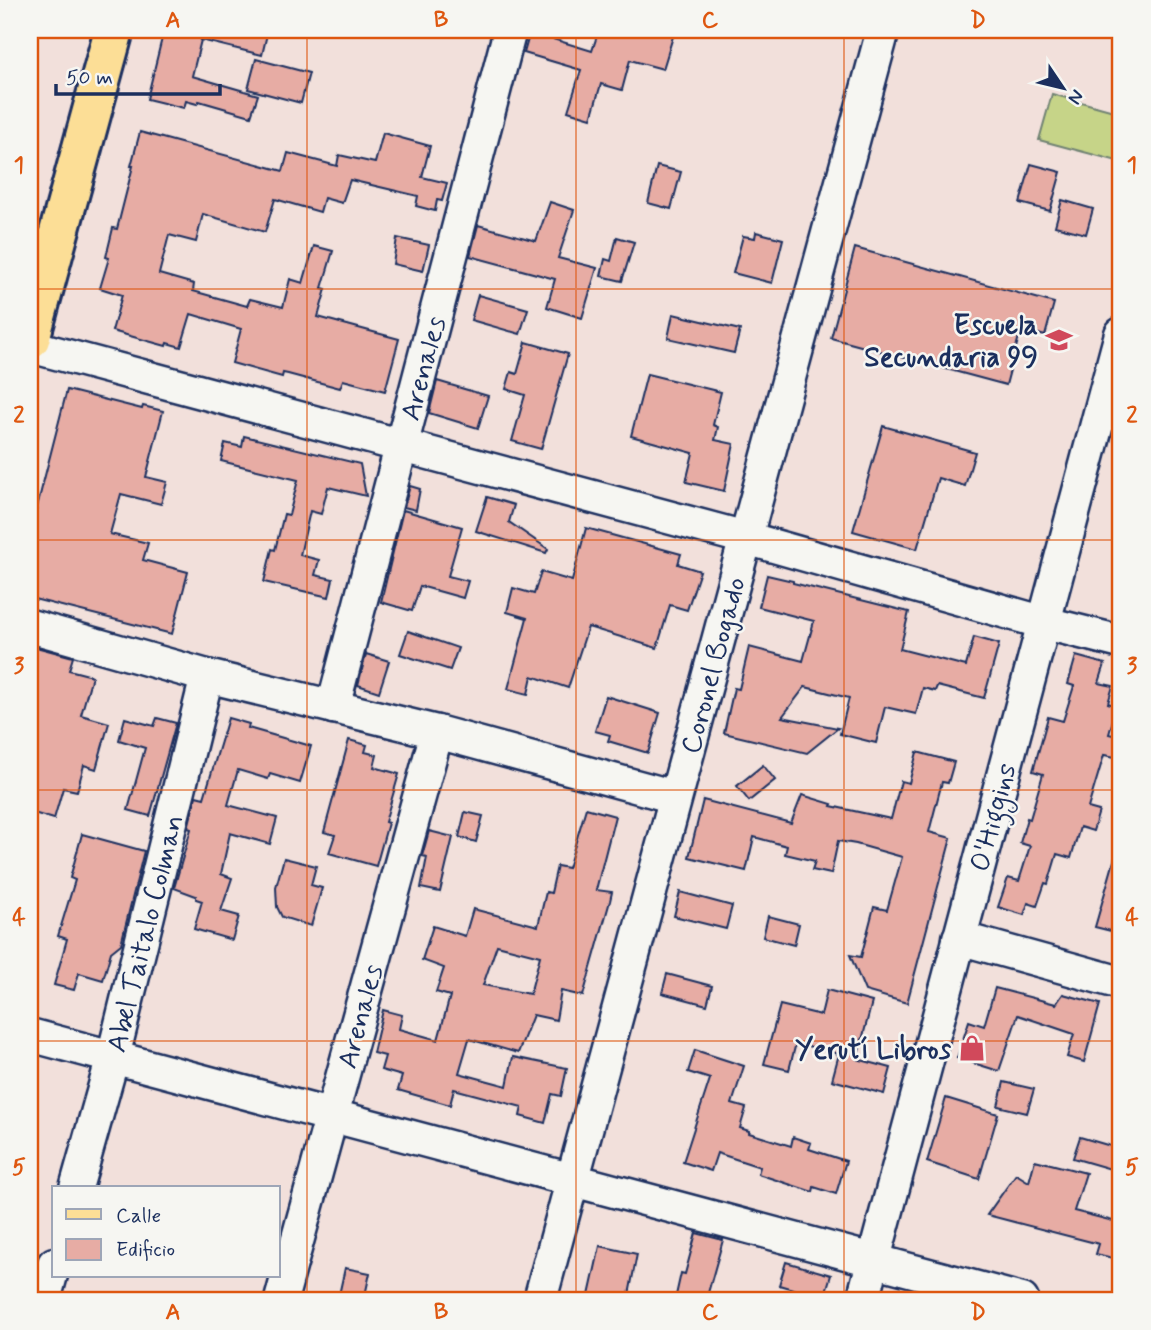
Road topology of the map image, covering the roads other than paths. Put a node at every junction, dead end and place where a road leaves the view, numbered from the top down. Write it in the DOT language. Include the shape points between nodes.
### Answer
graph roads {
  1 [pos="114,30"];
  2 [pos="510,30"];
  3 [pos="883,30"];
  4 [pos="1121,334"];
  5 [pos="30,339"];
  6 [pos="30,346"];
  7 [pos="402,447"];
  8 [pos="746,538"];
  9 [pos="1045,623"];
  10 [pos="30,626"];
  11 [pos="1121,642"];
  12 [pos="207,676"];
  13 [pos="333,707"];
  14 [pos="437,732"];
  15 [pos="675,797"];
  16 [pos="959,938"];
  17 [pos="1121,983"];
  18 [pos="30,1035"];
  19 [pos="113,1057"];
  20 [pos="332,1115"];
  21 [pos="573,1180"];
  22 [pos="77,1186"];
  23 [pos="874,1260"];
  24 [pos="52,1271"];
  25 [pos="44,1300"];
  26 [pos="281,1300"];
  27 [pos="540,1300"];
  28 [pos="863,1300"];
  29 [pos="1022,1300"];
  1 -- 5 [label="main road"];
  2 -- 7 [label="street, Arenales"];
  3 -- 8 [label="street, Coronel Bogado"];
  4 -- 9 [label="street, O'Higgins"];
  6 -- 7 [label="street"];
  7 -- 8 [label="street"];
  7 -- 13 [label="street, Arenales"];
  8 -- 9 [label="street"];
  8 -- 15 [label="street, Coronel Bogado"];
  9 -- 11 [label="street"];
  9 -- 16 [label="street, O'Higgins"];
  10 -- 12 [label="street"];
  12 -- 13 [label="street"];
  12 -- 19 [label="street, Abel Taitalo Colman"];
  13 -- 14 [label="street"];
  14 -- 15 [label="street"];
  14 -- 20 [label="street, Arenales"];
  15 -- 21 [label="street, Coronel Bogado"];
  16 -- 17 [label="street"];
  16 -- 23 [label="street, O'Higgins"];
  18 -- 19 [label="street"];
  19 -- 20 [label="street"];
  19 -- 22 [label="street, Abel Taitalo Colman"];
  20 -- 21 [label="street"];
  20 -- 26 [label="street, Arenales"];
  21 -- 23 [label="street"];
  21 -- 27 [label="street, Coronel Bogado"];
  23 -- 28 [label="street, O'Higgins"];
  23 -- 29 [label="street"];
  24 -- 25 [label="street"];
}
